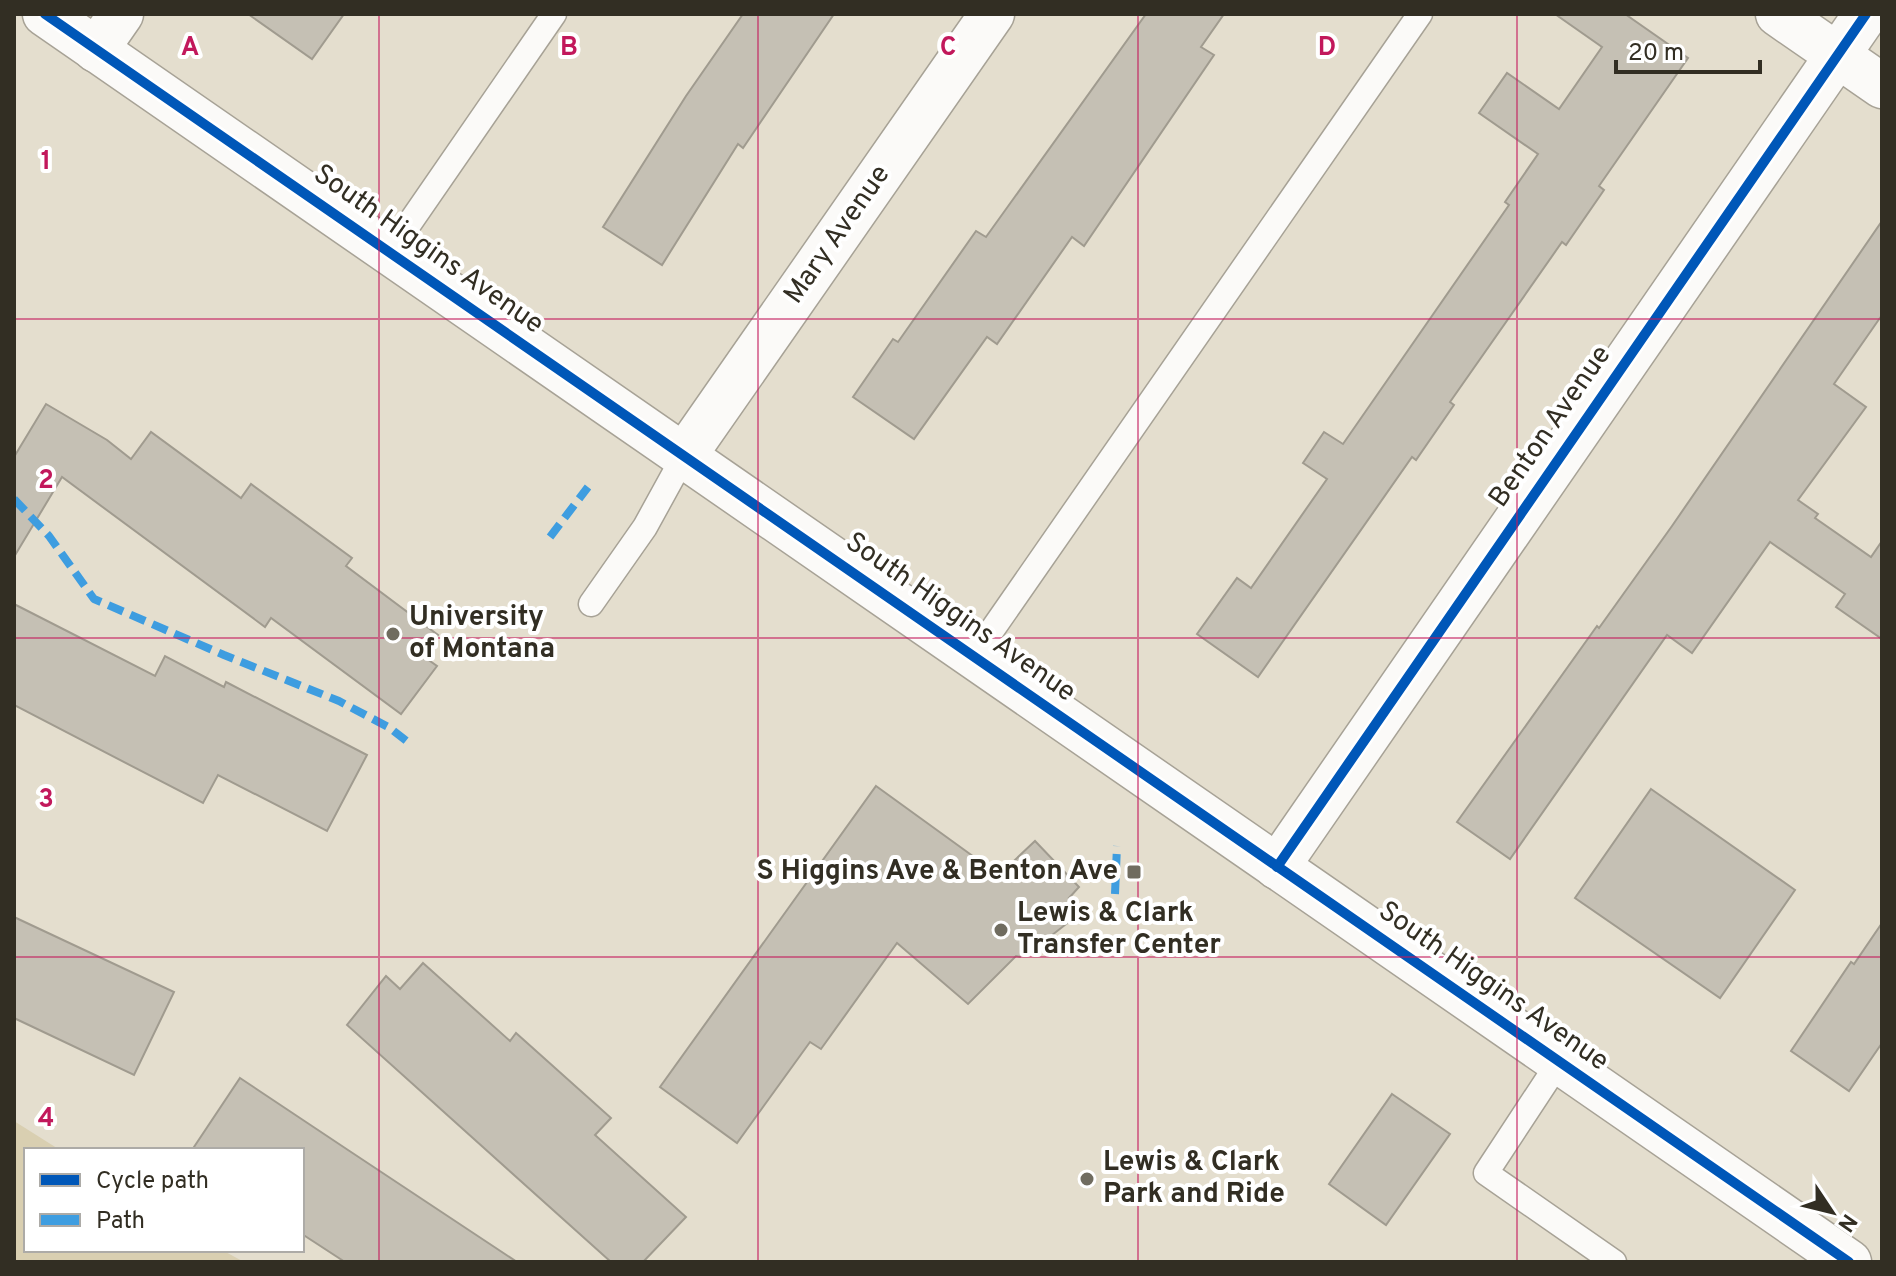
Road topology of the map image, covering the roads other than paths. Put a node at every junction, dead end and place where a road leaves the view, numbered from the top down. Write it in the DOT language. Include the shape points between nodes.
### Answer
graph roads {
  1 [pos="45,14"];
  2 [pos="121,14"];
  3 [pos="554,14"];
  4 [pos="992,14"];
  5 [pos="1420,14"];
  6 [pos="1778,14"];
  7 [pos="1866,14"];
  8 [pos="96,50"];
  9 [pos="1837,55"];
  10 [pos="1882,86"];
  11 [pos="389,253"];
  12 [pos="684,456"];
  13 [pos="591,604"];
  14 [pos="974,656"];
  15 [pos="1277,867"];
  16 [pos="1559,1062"];
  17 [pos="1614,1262"];
  18 [pos="1849,1262"];
  1 -- 8 [label="main road, South Higgins Avenue"];
  2 -- 8 [label="main road"];
  3 -- 11 [label="lane"];
  4 -- 12 [label="main road, Mary Avenue"];
  5 -- 14 [label="lane"];
  6 -- 9 [label="main road"];
  7 -- 9 [label="main road, Benton Avenue"];
  8 -- 11 [label="main road, South Higgins Avenue"];
  9 -- 10 [label="main road"];
  9 -- 15 [label="main road, Benton Avenue"];
  11 -- 12 [label="main road, South Higgins Avenue"];
  12 -- 13 [label="lane" via="645,527"];
  12 -- 14 [label="main road, South Higgins Avenue"];
  14 -- 15 [label="main road, South Higgins Avenue"];
  15 -- 16 [label="main road, South Higgins Avenue"];
  16 -- 17 [label="lane" via="1486,1173"];
  16 -- 18 [label="main road, South Higgins Avenue"];
}
